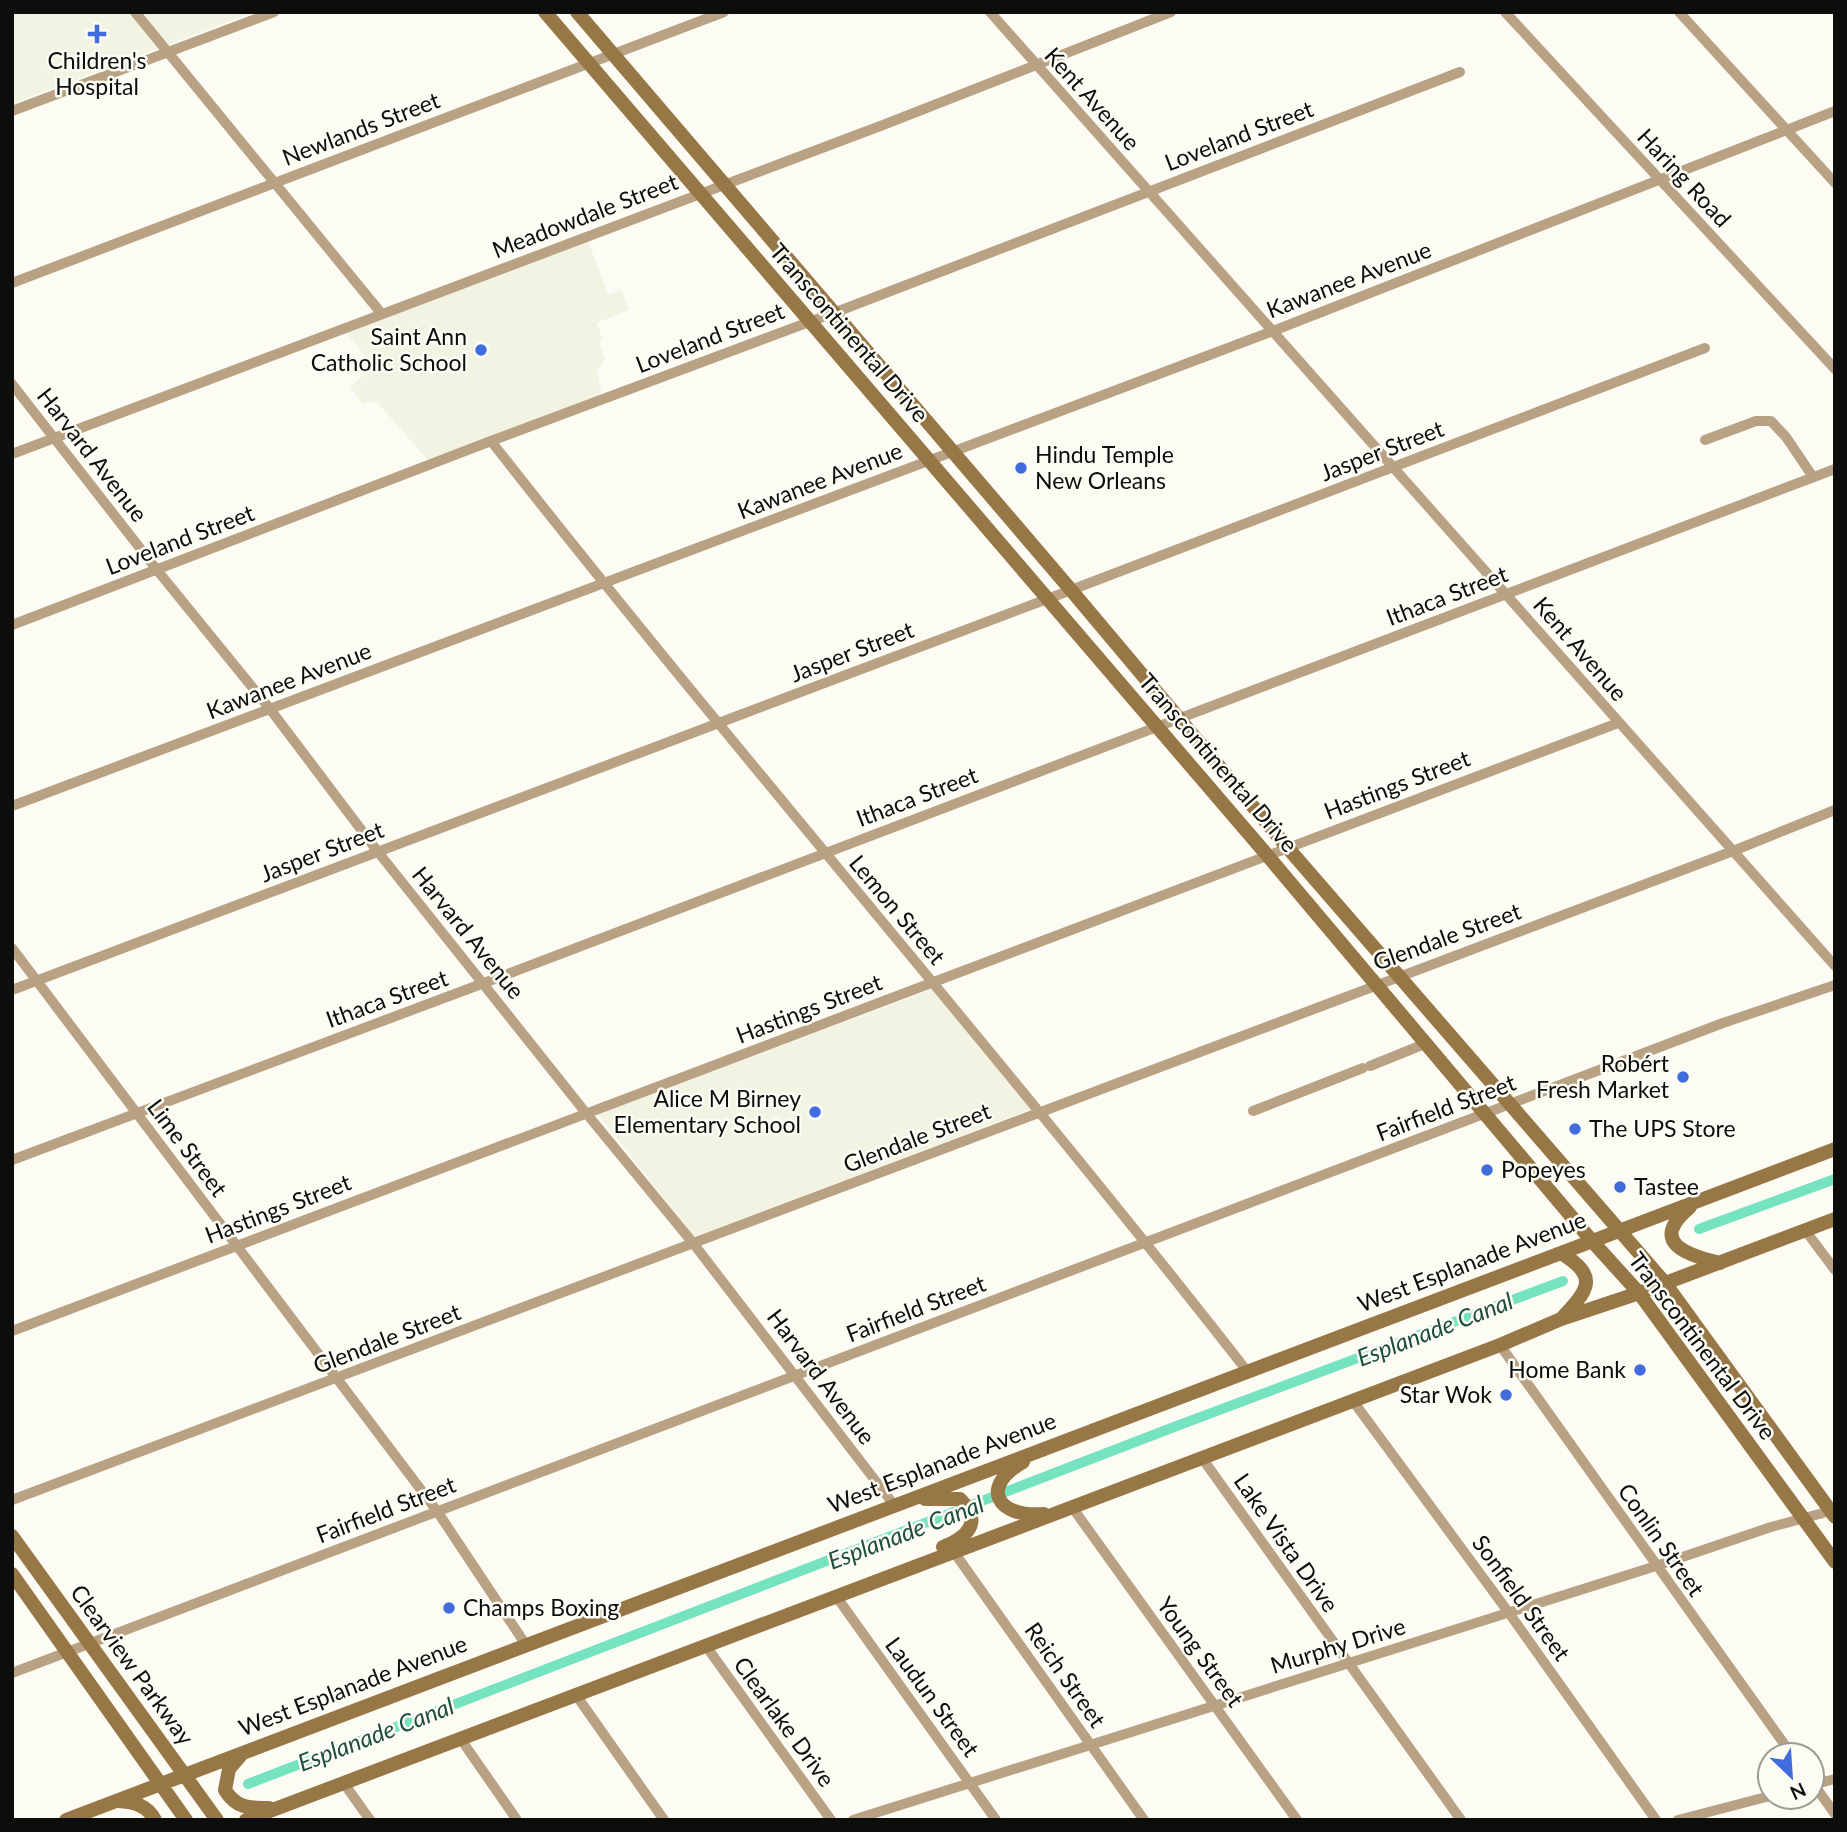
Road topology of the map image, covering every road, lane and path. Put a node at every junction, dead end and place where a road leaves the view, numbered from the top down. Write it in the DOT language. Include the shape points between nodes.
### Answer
graph roads {
  1 [pos="135,12"];
  2 [pos="274,12"];
  3 [pos="545,12"];
  4 [pos="577,12"];
  5 [pos="724,12"];
  6 [pos="990,12"];
  7 [pos="1171,12"];
  8 [pos="1505,12"];
  9 [pos="1679,12"];
  10 [pos="167,53"];
  11 [pos="612,54"];
  12 [pos="588,63"];
  13 [pos="1036,65"];
  14 [pos="1460,72"];
  15 [pos="12,111"];
  16 [pos="1835,111"];
  17 [pos="1786,130"];
  18 [pos="1658,179"];
  19 [pos="275,183"];
  20 [pos="1835,183"];
  21 [pos="724,184"];
  22 [pos="1149,192"];
  23 [pos="700,193"];
  24 [pos="12,283"];
  25 [pos="381,313"];
  26 [pos="834,313"];
  27 [pos="810,321"];
  28 [pos="1273,331"];
  29 [pos="1705,348"];
  30 [pos="1835,369"];
  31 [pos="12,384"];
  32 [pos="55,438"];
  33 [pos="1705,440"];
  34 [pos="491,441"];
  35 [pos="952,452"];
  36 [pos="12,454"];
  37 [pos="929,460"];
  38 [pos="1394,467"];
  39 [pos="1835,468"];
  40 [pos="1814,477"];
  41 [pos="157,570"];
  42 [pos="602,583"];
  43 [pos="1071,590"];
  44 [pos="1506,595"];
  45 [pos="1047,599"];
  46 [pos="12,625"];
  47 [pos="270,709"];
  48 [pos="1179,718"];
  49 [pos="719,723"];
  50 [pos="1618,723"];
  51 [pos="1156,727"];
  52 [pos="12,806"];
  53 [pos="1835,810"];
  54 [pos="1287,847"];
  55 [pos="1733,851"];
  56 [pos="378,852"];
  57 [pos="824,852"];
  58 [pos="1267,855"];
  59 [pos="12,948"];
  60 [pos="1835,966"];
  61 [pos="1400,975"];
  62 [pos="36,981"];
  63 [pos="484,983"];
  64 [pos="932,983"];
  65 [pos="1376,984"];
  66 [pos="1835,985"];
  67 [pos="12,990"];
  68 [pos="1427,1043"];
  69 [pos="1511,1104"];
  70 [pos="1253,1111"];
  71 [pos="137,1112"];
  72 [pos="1040,1112"];
  73 [pos="586,1114"];
  74 [pos="1486,1114"];
  75 [pos="1513,1146"];
  76 [pos="1835,1149"];
  77 [pos="1551,1152"];
  78 [pos="12,1160"];
  79 [pos="1700,1200"];
  80 [pos="1835,1219"];
  81 [pos="1805,1230"];
  82 [pos="1617,1231"];
  83 [pos="1592,1241"];
  84 [pos="693,1243"];
  85 [pos="1146,1243"];
  86 [pos="236,1245"];
  87 [pos="1561,1253"];
  88 [pos="1720,1263"];
  89 [pos="1835,1270"];
  90 [pos="1665,1283"];
  91 [pos="1639,1293"];
  92 [pos="1561,1320"];
  93 [pos="12,1331"];
  94 [pos="1500,1345"];
  95 [pos="1247,1371"];
  96 [pos="796,1374"];
  97 [pos="338,1378"];
  98 [pos="1353,1401"];
  99 [pos="1051,1446"];
  100 [pos="1202,1458"];
  101 [pos="12,1500"];
  102 [pos="909,1500"];
  103 [pos="894,1506"];
  104 [pos="1072,1507"];
  105 [pos="437,1511"];
  106 [pos="1056,1513"];
  107 [pos="1833,1513"];
  108 [pos="1802,1519"];
  109 [pos="12,1536"];
  110 [pos="954,1552"];
  111 [pos="1835,1562"];
  112 [pos="1656,1566"];
  113 [pos="12,1574"];
  114 [pos="867,1585"];
  115 [pos="836,1596"];
  116 [pos="1509,1613"];
  117 [pos="88,1644"];
  118 [pos="526,1645"];
  119 [pos="706,1646"];
  120 [pos="68,1652"];
  121 [pos="1348,1663"];
  122 [pos="12,1673"];
  123 [pos="576,1695"];
  124 [pos="1214,1705"];
  125 [pos="460,1738"];
  126 [pos="1782,1741"];
  127 [pos="1090,1743"];
  128 [pos="244,1752"];
  129 [pos="183,1774"];
  130 [pos="343,1782"];
  131 [pos="970,1782"];
  132 [pos="160,1783"];
  133 [pos="1756,1800"];
  134 [pos="117,1801"];
  135 [pos="278,1808"];
  136 [pos="65,1820"];
  137 [pos="155,1820"];
  138 [pos="186,1820"];
  139 [pos="217,1820"];
  140 [pos="246,1820"];
  141 [pos="370,1820"];
  142 [pos="517,1820"];
  143 [pos="664,1820"];
  144 [pos="831,1820"];
  145 [pos="853,1820"];
  146 [pos="996,1820"];
  147 [pos="1144,1820"];
  148 [pos="1297,1820"];
  149 [pos="1461,1820"];
  150 [pos="1656,1820"];
  151 [pos="1678,1820"];
  1 -- 10 [label="street"];
  2 -- 10 [label="street"];
  3 -- 12 [label="main road, Transcontinental Drive"];
  4 -- 11 [label="main road, Transcontinental Drive"];
  5 -- 11 [label="street, Newlands Street"];
  6 -- 13 [label="street, Kent Avenue"];
  7 -- 13 [label="street, Meadowdale Street"];
  8 -- 18 [label="street, Haring Road"];
  9 -- 17 [label="street"];
  10 -- 15 [label="street"];
  10 -- 19 [label="street"];
  11 -- 12 [label="street, Newlands Street"];
  11 -- 21 [label="main road, Transcontinental Drive"];
  12 -- 19 [label="street, Newlands Street"];
  12 -- 23 [label="main road, Transcontinental Drive"];
  13 -- 21 [label="street, Meadowdale Street"];
  13 -- 22 [label="street, Kent Avenue"];
  14 -- 22 [label="street, Loveland Street"];
  16 -- 17 [label="street, Kawanee Avenue"];
  17 -- 18 [label="street, Kawanee Avenue"];
  17 -- 20 [label="street"];
  18 -- 28 [label="street, Kawanee Avenue"];
  18 -- 30 [label="street, Haring Road"];
  19 -- 24 [label="street, Newlands Street"];
  19 -- 25 [label="street"];
  21 -- 23 [label="street, Meadowdale Street"];
  21 -- 26 [label="main road, Transcontinental Drive"];
  22 -- 26 [label="street, Loveland Street"];
  22 -- 28 [label="street, Kent Avenue"];
  23 -- 25 [label="street, Meadowdale Street"];
  23 -- 27 [label="main road, Transcontinental Drive"];
  25 -- 32 [label="street, Meadowdale Street"];
  26 -- 27 [label="street, Loveland Street"];
  26 -- 35 [label="main road, Transcontinental Drive"];
  27 -- 34 [label="street, Loveland Street"];
  27 -- 37 [label="main road, Transcontinental Drive"];
  28 -- 35 [label="street, Kawanee Avenue"];
  28 -- 38 [label="street, Kent Avenue"];
  29 -- 38 [label="street, Jasper Street"];
  31 -- 32 [label="street, Harvard Avenue"];
  32 -- 36 [label="street, Meadowdale Street"];
  32 -- 41 [label="street, Harvard Avenue"];
  33 -- 40 [label="street" via="1756,421 1771,421"];
  34 -- 41 [label="street, Loveland Street"];
  34 -- 42 [label="street, Lemon Street"];
  35 -- 37 [label="street, Kawanee Avenue"];
  35 -- 43 [label="main road, Transcontinental Drive"];
  37 -- 42 [label="street, Kawanee Avenue"];
  37 -- 45 [label="main road, Transcontinental Drive"];
  38 -- 43 [label="street, Jasper Street"];
  38 -- 44 [label="street, Kent Avenue"];
  39 -- 40 [label="street, Ithaca Street"];
  40 -- 44 [label="street, Ithaca Street"];
  41 -- 46 [label="street, Loveland Street"];
  41 -- 47 [label="street, Harvard Avenue"];
  42 -- 47 [label="street, Kawanee Avenue"];
  42 -- 49 [label="street, Lemon Street"];
  43 -- 45 [label="street, Jasper Street"];
  43 -- 48 [label="main road, Transcontinental Drive"];
  44 -- 48 [label="street, Ithaca Street"];
  44 -- 50 [label="street, Kent Avenue"];
  45 -- 49 [label="street, Jasper Street"];
  45 -- 51 [label="main road, Transcontinental Drive"];
  47 -- 52 [label="street, Kawanee Avenue"];
  47 -- 56 [label="street, Harvard Avenue"];
  48 -- 51 [label="street, Ithaca Street"];
  48 -- 54 [label="main road, Transcontinental Drive"];
  49 -- 56 [label="street, Jasper Street"];
  49 -- 57 [label="street, Lemon Street"];
  50 -- 54 [label="street, Hastings Street"];
  50 -- 55 [label="street, Kent Avenue"];
  51 -- 57 [label="street, Ithaca Street"];
  51 -- 58 [label="main road, Transcontinental Drive"];
  53 -- 55 [label="street, Glendale Street"];
  54 -- 58 [label="street, Hastings Street"];
  54 -- 61 [label="main road, Transcontinental Drive"];
  55 -- 60 [label="street, Kent Avenue"];
  55 -- 61 [label="street, Glendale Street"];
  56 -- 62 [label="street, Jasper Street"];
  56 -- 63 [label="street, Harvard Avenue"];
  57 -- 63 [label="street, Ithaca Street"];
  57 -- 64 [label="street, Lemon Street"];
  58 -- 64 [label="street, Hastings Street"];
  58 -- 65 [label="main road, Transcontinental Drive"];
  59 -- 62 [label="street, Lime Street"];
  61 -- 65 [label="street, Glendale Street"];
  61 -- 69 [label="main road, Transcontinental Drive"];
  62 -- 67 [label="street, Jasper Street"];
  62 -- 71 [label="street, Lime Street"];
  63 -- 71 [label="street, Ithaca Street"];
  63 -- 73 [label="street, Harvard Avenue"];
  64 -- 72 [label="street, Lemon Street"];
  64 -- 73 [label="street, Hastings Street"];
  65 -- 68 [label="main road, Transcontinental Drive"];
  65 -- 72 [label="street, Glendale Street"];
  66 -- 69 [label="street, Fairfield Street"];
  68 -- 70 [label="street"];
  68 -- 74 [label="main road, Transcontinental Drive"];
  69 -- 74 [label="street, Fairfield Street"];
  69 -- 77 [label="main road, Transcontinental Drive"];
  71 -- 78 [label="street, Ithaca Street"];
  71 -- 86 [label="street, Lime Street"];
  72 -- 84 [label="street, Glendale Street"];
  72 -- 85 [label="street, Lemon Street"];
  73 -- 84 [label="street, Harvard Avenue"];
  73 -- 86 [label="street, Hastings Street"];
  74 -- 75 [label="main road, Transcontinental Drive"];
  74 -- 85 [label="street, Fairfield Street"];
  75 -- 77 [label="main road" via="1525,1138"];
  75 -- 83 [label="main road, Transcontinental Drive"];
  76 -- 79 [label="main road, West Esplanade Avenue"];
  77 -- 82 [label="main road, Transcontinental Drive"];
  79 -- 82 [label="main road, West Esplanade Avenue"];
  79 -- 88 [label="main road" via="1676,1219 1675,1243 1682,1251"];
  80 -- 81 [label="main road"];
  81 -- 88 [label="main road"];
  81 -- 89 [label="street"];
  82 -- 83 [label="main road, West Esplanade Avenue"];
  82 -- 90 [label="main road, Transcontinental Drive"];
  83 -- 87 [label="main road, West Esplanade Avenue"];
  83 -- 91 [label="main road, Transcontinental Drive"];
  84 -- 96 [label="street, Harvard Avenue"];
  84 -- 97 [label="street, Glendale Street"];
  85 -- 95 [label="street, Lemon Street"];
  85 -- 96 [label="street, Fairfield Street"];
  86 -- 93 [label="street, Hastings Street"];
  86 -- 97 [label="street, Lime Street"];
  87 -- 92 [label="main road" via="1587,1275 1579,1299"];
  87 -- 95 [label="main road, West Esplanade Avenue"];
  88 -- 90 [label="main road"];
  90 -- 91 [label="main road"];
  90 -- 107 [label="main road, Transcontinental Drive"];
  91 -- 92 [label="main road"];
  91 -- 108 [label="main road, Transcontinental Drive"];
  92 -- 94 [label="main road"];
  94 -- 98 [label="main road"];
  94 -- 112 [label="street, Conlin Street"];
  95 -- 99 [label="main road, West Esplanade Avenue"];
  96 -- 103 [label="street, Harvard Avenue"];
  96 -- 105 [label="street, Fairfield Street"];
  97 -- 101 [label="street, Glendale Street"];
  97 -- 105 [label="street, Lime Street"];
  98 -- 100 [label="main road"];
  98 -- 116 [label="street, Sonfield Street"];
  99 -- 102 [label="main road, West Esplanade Avenue"];
  99 -- 106 [label="main road" via="1009,1470 999,1490 1004,1507 1012,1513"];
  100 -- 104 [label="main road"];
  100 -- 121 [label="street, Lake Vista Drive"];
  102 -- 103 [label="main road, West Esplanade Avenue"];
  102 -- 114 [label="main road" via="960,1499 971,1524 959,1541 888,1569"];
  103 -- 118 [label="main road, West Esplanade Avenue"];
  104 -- 106 [label="main road"];
  104 -- 124 [label="street, Young Street"];
  105 -- 117 [label="street, Fairfield Street"];
  105 -- 118 [label="street, Lime Street"];
  106 -- 110 [label="main road"];
  107 -- 108 [label="street, Murphy Drive"];
  108 -- 111 [label="main road, Transcontinental Drive"];
  108 -- 112 [label="street, Murphy Drive"];
  109 -- 117 [label="main road, Clearview Parkway"];
  110 -- 114 [label="main road"];
  110 -- 127 [label="street, Reich Street"];
  112 -- 116 [label="street, Murphy Drive"];
  112 -- 126 [label="street, Conlin Street"];
  113 -- 120 [label="main road, Clearview Parkway"];
  114 -- 115 [label="main road"];
  115 -- 119 [label="main road"];
  115 -- 131 [label="street, Laudun Street"];
  116 -- 121 [label="street, Murphy Drive"];
  116 -- 150 [label="street, Sonfield Street"];
  117 -- 120 [label="street, Fairfield Street"];
  117 -- 129 [label="main road, Clearview Parkway"];
  118 -- 128 [label="main road, West Esplanade Avenue"];
  119 -- 123 [label="main road"];
  119 -- 144 [label="street, Clearlake Drive"];
  120 -- 122 [label="street, Fairfield Street"];
  120 -- 132 [label="main road, Clearview Parkway"];
  121 -- 124 [label="street, Murphy Drive"];
  121 -- 149 [label="street, Lake Vista Drive"];
  123 -- 125 [label="main road"];
  123 -- 143 [label="street"];
  124 -- 127 [label="street, Murphy Drive"];
  124 -- 148 [label="street, Young Street"];
  125 -- 130 [label="main road"];
  125 -- 142 [label="street"];
  127 -- 131 [label="street, Murphy Drive"];
  127 -- 147 [label="street, Reich Street"];
  128 -- 129 [label="main road, West Esplanade Avenue"];
  128 -- 135 [label="main road" via="229,1769 225,1790 231,1801"];
  129 -- 132 [label="main road, West Esplanade Avenue"];
  129 -- 139 [label="main road, Clearview Parkway"];
  130 -- 135 [label="main road"];
  130 -- 141 [label="street"];
  131 -- 145 [label="street, Murphy Drive"];
  131 -- 146 [label="street, Laudun Street"];
  132 -- 134 [label="main road, West Esplanade Avenue"];
  132 -- 138 [label="main road, Clearview Parkway"];
  133 -- 151 [label="street"];
  134 -- 136 [label="main road, West Esplanade Avenue"];
  134 -- 137 [label="main road" via="140,1805"];
  135 -- 140 [label="main road"];
}
